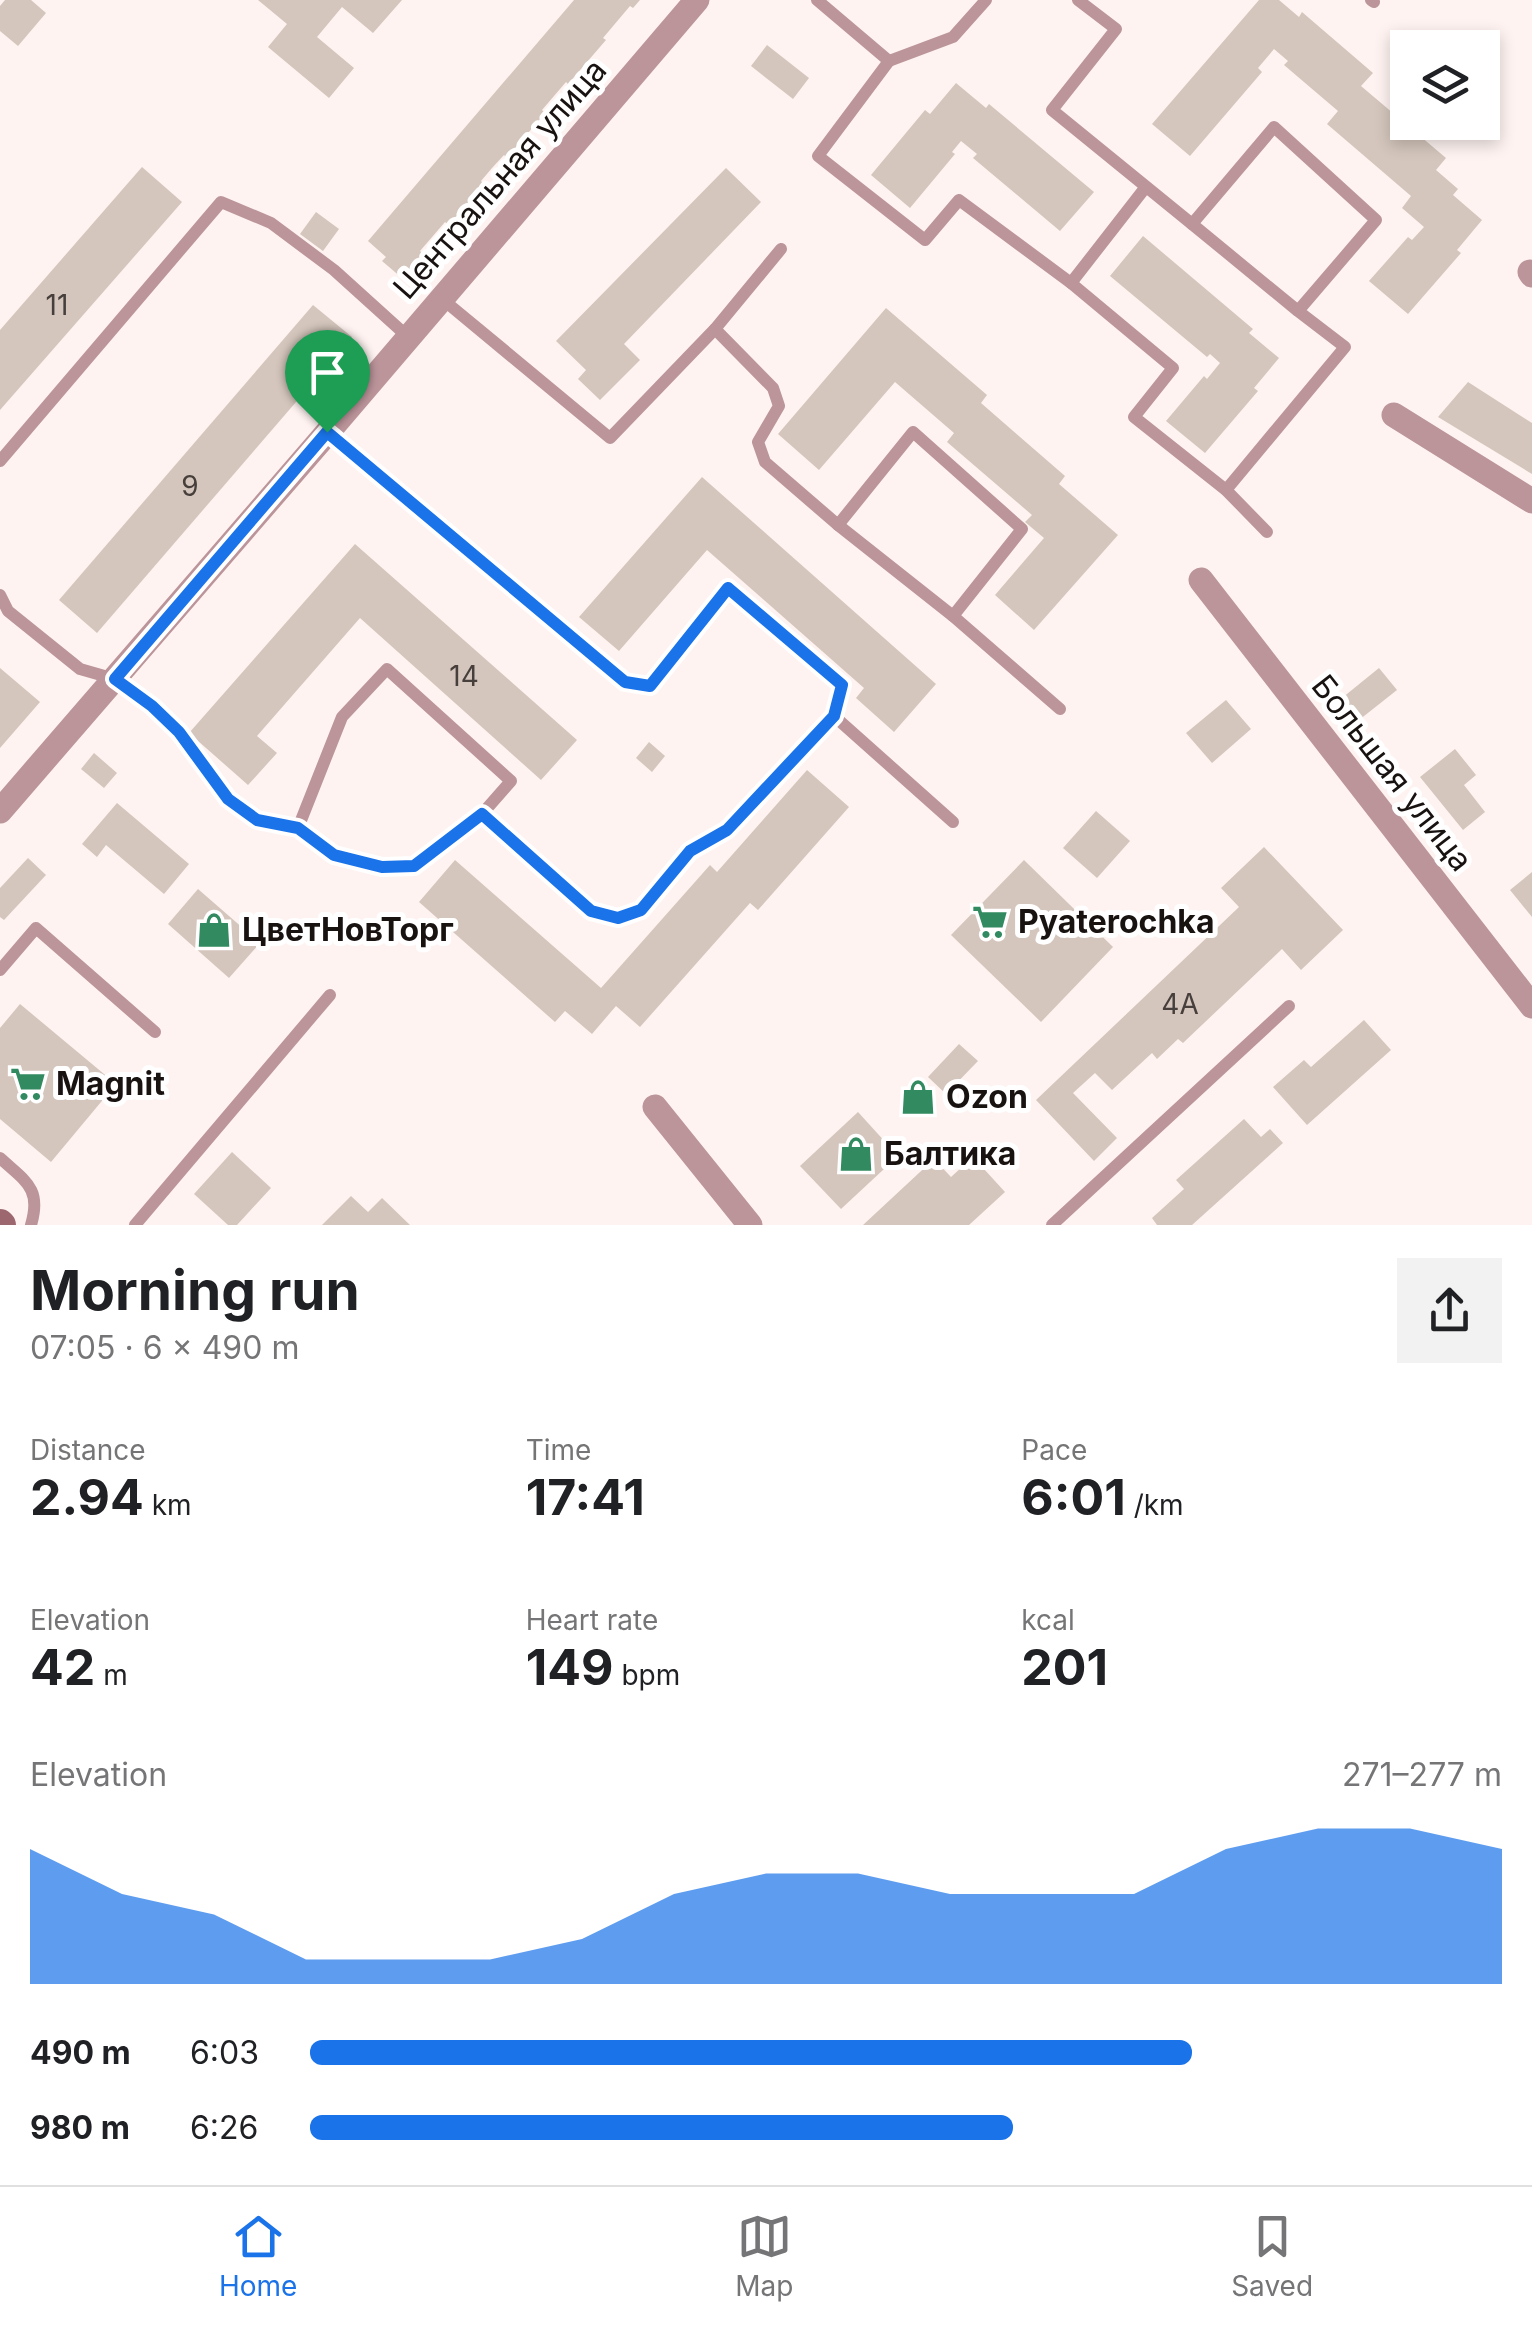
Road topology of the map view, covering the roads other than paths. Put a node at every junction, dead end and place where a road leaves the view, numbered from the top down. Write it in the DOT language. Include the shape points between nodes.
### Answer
graph roads {
  1 [pos="697,0"];
  2 [pos="817,0"];
  3 [pos="986,0"];
  4 [pos="1078,0"];
  5 [pos="888,61"];
  6 [pos="1146,188"];
  7 [pos="1192,224"];
  8 [pos="782,249"];
  9 [pos="1071,283"];
  10 [pos="440,298"];
  11 [pos="1298,312"];
  12 [pos="715,329"];
  13 [pos="408,336"];
  14 [pos="1394,415"];
  15 [pos="327,432"];
  16 [pos="0,461"];
  17 [pos="1226,490"];
  18 [pos="1532,501"];
  19 [pos="838,525"];
  20 [pos="1267,532"];
  21 [pos="1201,580"];
  22 [pos="0,595"];
  23 [pos="953,616"];
  24 [pos="115,679"];
  25 [pos="1060,708"];
  26 [pos="834,716"];
  27 [pos="0,810"];
  28 [pos="482,814"];
  29 [pos="952,822"];
  30 [pos="298,828"];
  31 [pos="0,970"];
  32 [pos="330,995"];
  33 [pos="1289,1006"];
  34 [pos="1532,1006"];
  35 [pos="155,1032"];
  36 [pos="655,1107"];
  37 [pos="0,1158"];
  38 [pos="31,1225"];
  39 [pos="135,1225"];
  40 [pos="750,1225"];
  41 [pos="1052,1225"];
  1 -- 10 [label="street, Центральная улица"];
  2 -- 5 [label="lane"];
  3 -- 5 [label="lane" via="953,37"];
  4 -- 6 [label="lane" via="1116,30 1052,110"];
  5 -- 9 [label="lane" via="818,156 925,240 959,200"];
  6 -- 7 [label="lane"];
  6 -- 9 [label="lane"];
  7 -- 11 [label="lane"];
  7 -- 11 [label="lane" via="1274,128 1376,220"];
  8 -- 12 [label="lane"];
  9 -- 17 [label="lane" via="1173,368 1134,417"];
  10 -- 12 [label="lane" via="610,438"];
  10 -- 13 [label="street, Центральная улица"];
  11 -- 17 [label="lane" via="1345,347"];
  12 -- 19 [label="lane" via="772,388 779,406 758,442 765,462"];
  13 -- 15 [label="street, Центральная улица"];
  13 -- 16 [label="lane" via="271,224 221,202"];
  14 -- 18 [label="street"];
  15 -- 24 [label="street, Центральная улица"];
  15 -- 26 [label="lane" via="625,682 650,686 728,588 842,685"];
  17 -- 20 [label="lane"];
  19 -- 23 [label="lane"];
  19 -- 23 [label="lane" via="913,432 1022,528"];
  21 -- 34 [label="street, Большая улица"];
  22 -- 24 [label="lane" via="8,611 80,668"];
  23 -- 25 [label="lane"];
  24 -- 27 [label="street, Центральная улица"];
  24 -- 30 [label="lane" via="179,732 228,799 257,820"];
  26 -- 28 [label="lane" via="727,830 690,851 641,910 618,918 591,911"];
  26 -- 29 [label="lane"];
  28 -- 30 [label="lane" via="414,866 382,867 334,855"];
  28 -- 30 [label="lane" via="511,781 387,669 342,718"];
  31 -- 35 [label="lane" via="36,928"];
  32 -- 39 [label="lane"];
  33 -- 41 [label="lane"];
  36 -- 40 [label="street"];
  37 -- 38 [label="lane" via="30,1185 36,1200"];
}
